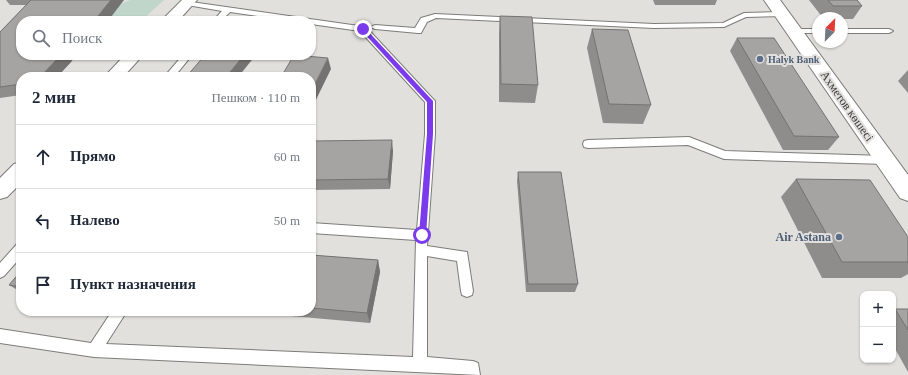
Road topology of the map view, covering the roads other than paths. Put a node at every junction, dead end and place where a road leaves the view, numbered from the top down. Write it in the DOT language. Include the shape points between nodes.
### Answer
graph roads {
  1 [pos="188,1"];
  2 [pos="777,7"];
  3 [pos="228,8"];
  4 [pos="174,16"];
  5 [pos="222,16"];
  6 [pos="279,16"];
  7 [pos="316,22"];
  8 [pos="375,27"];
  9 [pos="794,31"];
  10 [pos="812,31"];
  11 [pos="848,31"];
  12 [pos="889,31"];
  13 [pos="130,60"];
  14 [pos="184,60"];
  15 [pos="118,72"];
  16 [pos="173,72"];
  17 [pos="588,144"];
  18 [pos="885,160"];
  19 [pos="16,175"];
  20 [pos="0,191"];
  21 [pos="908,192"];
  22 [pos="316,228"];
  23 [pos="422,235"];
  24 [pos="421,250"];
  25 [pos="16,254"];
  26 [pos="0,272"];
  27 [pos="467,291"];
  28 [pos="117,316"];
  29 [pos="0,336"];
  30 [pos="94,350"];
  31 [pos="420,364"];
  32 [pos="473,375"];
  1 -- 3 [label="lane"];
  1 -- 4 [label="street"];
  2 -- 8 [label="lane" via="744,15 724,25 654,26 435,16 424,20 418,31"];
  2 -- 9 [label="main road, Ахметов көшесі"];
  3 -- 5 [label="lane"];
  3 -- 6 [label="lane"];
  7 -- 23 [label="lane" via="363,29 430,101"];
  9 -- 10 [label="lane"];
  9 -- 18 [label="main road, Ахметов көшесі"];
  11 -- 12 [label="lane"];
  13 -- 15 [label="street"];
  14 -- 16 [label="lane"];
  17 -- 18 [label="lane" via="690,142 724,155"];
  18 -- 21 [label="main road, Ахметов көшесі"];
  19 -- 20 [label="street"];
  22 -- 23 [label="lane"];
  23 -- 24 [label="lane"];
  24 -- 27 [label="lane" via="464,256"];
  24 -- 31 [label="lane"];
  25 -- 26 [label="lane"];
  28 -- 30 [label="lane"];
  29 -- 30 [label="lane"];
  30 -- 31 [label="lane"];
  31 -- 32 [label="lane" via="473,368"];
}
